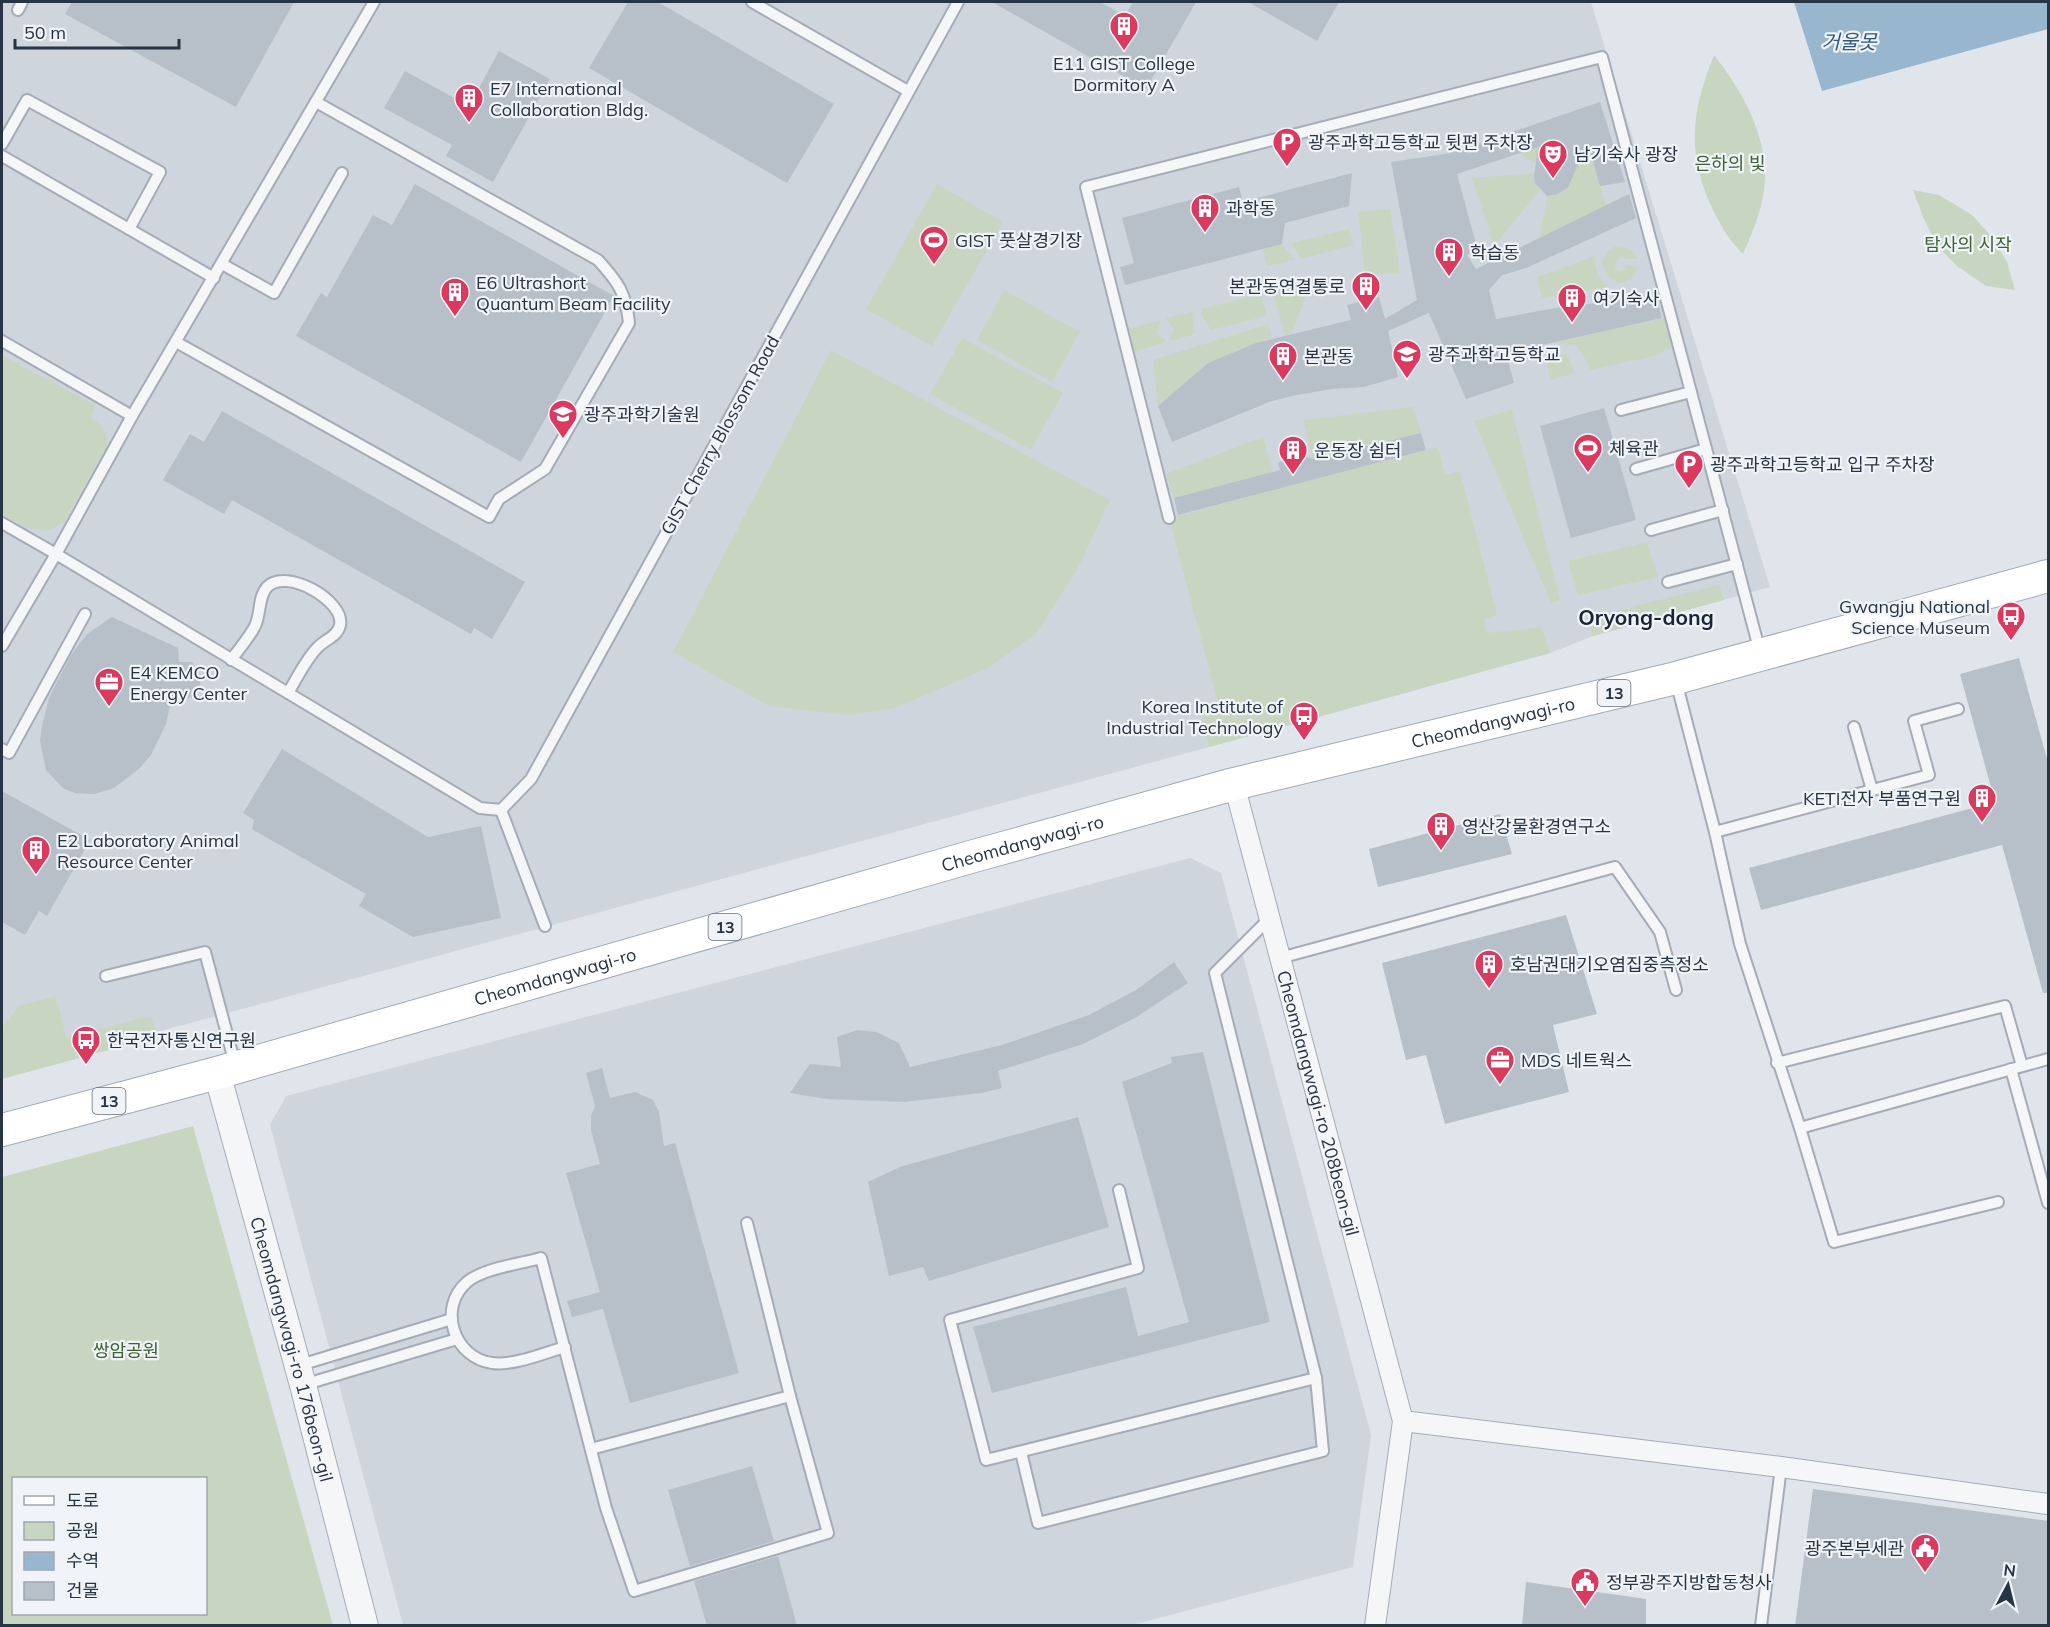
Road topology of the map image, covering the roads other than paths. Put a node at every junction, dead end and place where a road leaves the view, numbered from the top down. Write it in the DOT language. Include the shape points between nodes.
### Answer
graph roads {
  1 [pos="374,2"];
  2 [pos="752,2"];
  3 [pos="958,2"];
  4 [pos="908,91"];
  5 [pos="316,102"];
  6 [pos="2,144"];
  7 [pos="2,156"];
  8 [pos="342,173"];
  9 [pos="129,229"];
  10 [pos="222,264"];
  11 [pos="214,278"];
  12 [pos="2,341"];
  13 [pos="176,342"];
  14 [pos="1691,392"];
  15 [pos="1622,410"];
  16 [pos="132,416"];
  17 [pos="1706,449"];
  18 [pos="1636,469"];
  19 [pos="1723,510"];
  20 [pos="1168,518"];
  21 [pos="2,523"];
  22 [pos="1651,530"];
  23 [pos="56,554"];
  24 [pos="1737,564"];
  25 [pos="2049,576"];
  26 [pos="1668,582"];
  27 [pos="85,614"];
  28 [pos="2,646"];
  29 [pos="1761,655"];
  30 [pos="231,660"];
  31 [pos="1676,678"];
  32 [pos="288,693"];
  33 [pos="1958,709"];
  34 [pos="1854,727"];
  35 [pos="2,749"];
  36 [pos="1234,784"];
  37 [pos="1872,790"];
  38 [pos="501,810"];
  39 [pos="1714,832"];
  40 [pos="1269,919"];
  41 [pos="545,926"];
  42 [pos="1280,958"];
  43 [pos="106,976"];
  44 [pos="1676,990"];
  45 [pos="2049,1059"];
  46 [pos="1778,1063"];
  47 [pos="2017,1068"];
  48 [pos="226,1070"];
  49 [pos="1800,1128"];
  50 [pos="2,1130"];
  51 [pos="1119,1190"];
  52 [pos="1998,1202"];
  53 [pos="2049,1203"];
  54 [pos="747,1223"];
  55 [pos="452,1319"];
  56 [pos="457,1339"];
  57 [pos="565,1347"];
  58 [pos="300,1376"];
  59 [pos="1316,1377"];
  60 [pos="790,1396"];
  61 [pos="1403,1421"];
  62 [pos="591,1449"];
  63 [pos="1021,1452"];
  64 [pos="1781,1467"];
  65 [pos="2049,1504"];
  66 [pos="365,1626"];
  67 [pos="1375,1626"];
  68 [pos="1761,1626"];
  1 -- 5 [label="lane"];
  2 -- 4 [label="lane"];
  3 -- 4 [label="lane, GIST Cherry Blossom Road"];
  4 -- 38 [label="lane, GIST Cherry Blossom Road" via="531,779"];
  5 -- 10 [label="lane"];
  5 -- 13 [label="lane" via="598,260 616,281 627,303 629,323 556,449 544,469 499,499 489,517"];
  6 -- 9 [label="lane" via="27,100 160,172"];
  7 -- 9 [label="lane"];
  8 -- 10 [label="lane" via="274,292"];
  9 -- 11 [label="lane"];
  10 -- 11 [label="lane"];
  11 -- 13 [label="lane"];
  12 -- 16 [label="lane"];
  13 -- 16 [label="lane"];
  14 -- 15 [label="lane"];
  14 -- 17 [label="lane"];
  14 -- 20 [label="lane" via="1602,57 1086,187"];
  16 -- 23 [label="lane"];
  17 -- 18 [label="lane"];
  17 -- 19 [label="lane"];
  19 -- 22 [label="lane"];
  19 -- 24 [label="lane"];
  21 -- 23 [label="lane"];
  23 -- 28 [label="lane"];
  23 -- 30 [label="lane"];
  24 -- 26 [label="lane"];
  24 -- 29 [label="lane"];
  25 -- 29 [label="main road, Cheomdangwagi-ro / 13"];
  27 -- 35 [label="lane" via="9,753"];
  29 -- 31 [label="main road, Cheomdangwagi-ro / 13"];
  30 -- 32 [label="lane"];
  30 -- 32 [label="lane" via="255,626 265,589 284,580 311,588 339,614 340,628 314,651"];
  31 -- 36 [label="main road, Cheomdangwagi-ro / 13"];
  31 -- 39 [label="lane"];
  32 -- 38 [label="lane" via="480,808"];
  33 -- 37 [label="lane" via="1914,721 1929,775"];
  34 -- 37 [label="lane"];
  36 -- 40 [label="street, Cheomdangwagi-ro 208beon-gil"];
  36 -- 48 [label="main road, Cheomdangwagi-ro / 13"];
  37 -- 39 [label="lane"];
  38 -- 41 [label="lane"];
  39 -- 46 [label="lane" via="1740,944"];
  40 -- 42 [label="street, Cheomdangwagi-ro 208beon-gil"];
  40 -- 59 [label="lane" via="1215,973"];
  42 -- 44 [label="lane" via="1615,867 1660,932"];
  42 -- 61 [label="street, Cheomdangwagi-ro 208beon-gil"];
  43 -- 48 [label="lane" via="205,952"];
  45 -- 47 [label="lane"];
  46 -- 47 [label="lane" via="2005,1006"];
  46 -- 49 [label="lane"];
  47 -- 49 [label="lane"];
  47 -- 53 [label="lane"];
  48 -- 50 [label="main road, Cheomdangwagi-ro / 13"];
  48 -- 58 [label="street, Cheomdangwagi-ro 176beon-gil"];
  49 -- 52 [label="lane" via="1834,1242"];
  51 -- 63 [label="lane" via="1138,1268 950,1320 986,1460"];
  54 -- 60 [label="lane"];
  55 -- 56 [label="lane"];
  55 -- 57 [label="lane" via="457,1295 479,1274 542,1258"];
  55 -- 58 [label="lane"];
  56 -- 57 [label="lane" via="472,1355 494,1363"];
  56 -- 58 [label="lane"];
  57 -- 62 [label="lane"];
  58 -- 66 [label="street, Cheomdangwagi-ro 176beon-gil"];
  59 -- 63 [label="lane"];
  59 -- 63 [label="lane" via="1323,1451 1038,1524"];
  60 -- 62 [label="lane"];
  60 -- 62 [label="lane" via="828,1533 634,1591"];
  61 -- 64 [label="street"];
  61 -- 67 [label="street, Cheomdangwagi-ro 208beon-gil"];
  64 -- 65 [label="street"];
  64 -- 68 [label="lane"];
}
